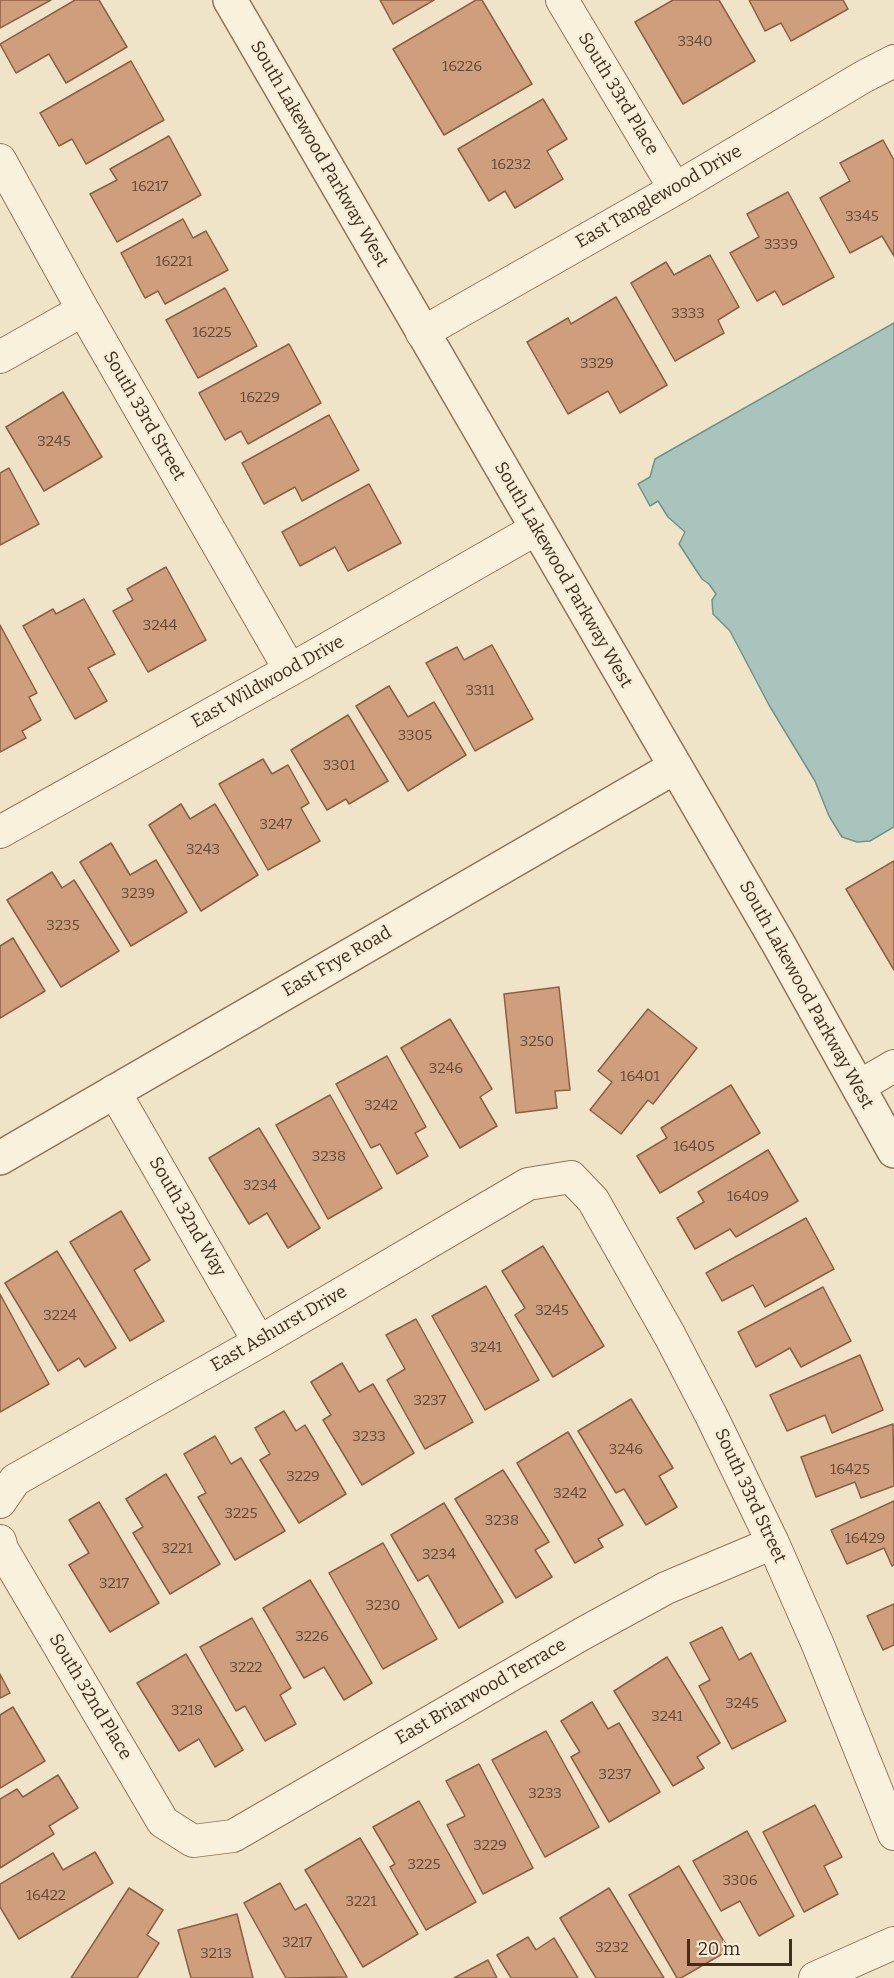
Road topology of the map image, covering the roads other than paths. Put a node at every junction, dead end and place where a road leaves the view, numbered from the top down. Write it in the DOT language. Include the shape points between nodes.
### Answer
graph roads {
  1 [pos="230,0"];
  2 [pos="562,0"];
  3 [pos="894,61"];
  4 [pos="0,160"];
  5 [pos="675,189"];
  6 [pos="83,310"];
  7 [pos="423,333"];
  8 [pos="0,357"];
  9 [pos="536,529"];
  10 [pos="290,670"];
  11 [pos="675,767"];
  12 [pos="0,832"];
  13 [pos="894,1066"];
  14 [pos="858,1087"];
  15 [pos="114,1091"];
  16 [pos="894,1150"];
  17 [pos="0,1158"];
  18 [pos="571,1177"];
  19 [pos="259,1342"];
  20 [pos="0,1502"];
  21 [pos="0,1541"];
  22 [pos="773,1543"];
  23 [pos="894,1834"];
  24 [pos="193,1841"];
  25 [pos="894,1943"];
  26 [pos="815,1978"];
  1 -- 7 [label="street, South Lakewood Parkway West"];
  2 -- 5 [label="street, South 33rd Place"];
  3 -- 5 [label="street, East Tanglewood Drive"];
  4 -- 6 [label="street, South 33rd Street"];
  5 -- 7 [label="street, East Tanglewood Drive"];
  6 -- 8 [label="street"];
  6 -- 10 [label="street, South 33rd Street"];
  7 -- 9 [label="street, South Lakewood Parkway West"];
  9 -- 10 [label="street, East Wildwood Drive"];
  9 -- 11 [label="street, South Lakewood Parkway West"];
  10 -- 12 [label="street, East Wildwood Drive"];
  11 -- 14 [label="street, South Lakewood Parkway West"];
  11 -- 15 [label="street, East Frye Road"];
  13 -- 14 [label="street"];
  14 -- 16 [label="street, South Lakewood Parkway West"];
  15 -- 17 [label="street, East Frye Road"];
  15 -- 19 [label="street, South 32nd Way"];
  18 -- 19 [label="street, East Ashurst Drive" via="528,1184"];
  18 -- 22 [label="street, South 33rd Street" via="593,1200 670,1336"];
  19 -- 20 [label="street, East Ashurst Drive" via="15,1480"];
  21 -- 24 [label="street, South 32nd Place" via="164,1822"];
  22 -- 23 [label="street, South 33rd Street"];
  22 -- 24 [label="street, East Briarwood Terrace" via="666,1588 233,1836"];
  25 -- 26 [label="street"];
}
